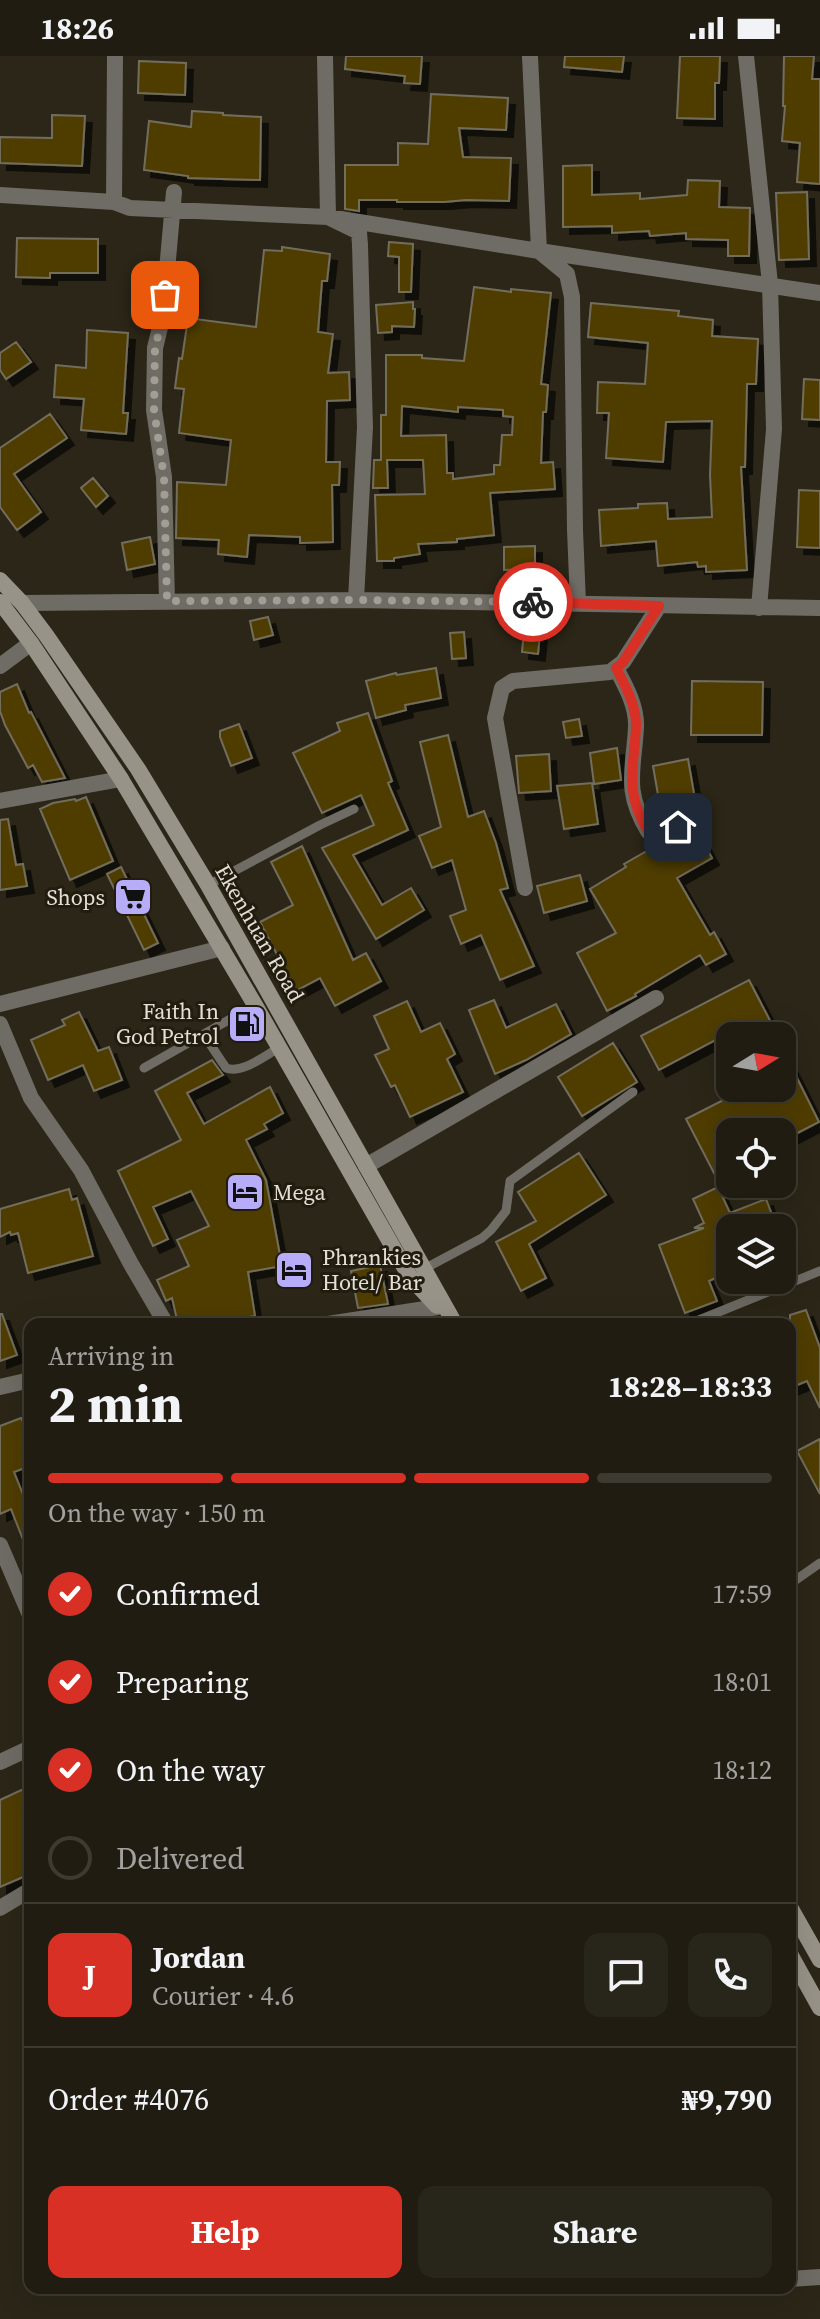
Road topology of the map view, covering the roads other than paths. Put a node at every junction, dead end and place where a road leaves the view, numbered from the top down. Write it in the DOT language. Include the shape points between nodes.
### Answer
graph roads {
  1 [pos="115,56"];
  2 [pos="325,56"];
  3 [pos="530,56"];
  4 [pos="746,56"];
  5 [pos="174,192"];
  6 [pos="0,195"];
  7 [pos="114,202"];
  8 [pos="328,217"];
  9 [pos="539,251"];
  10 [pos="770,284"];
  11 [pos="820,293"];
  12 [pos="0,580"];
  13 [pos="356,600"];
  14 [pos="167,601"];
  15 [pos="0,602"];
  16 [pos="22,603"];
  17 [pos="578,603"];
  18 [pos="659,606"];
  19 [pos="759,608"];
  20 [pos="820,608"];
  21 [pos="31,643"];
  22 [pos="0,666"];
  23 [pos="616,668"];
  24 [pos="121,779"];
  25 [pos="0,801"];
  26 [pos="354,809"];
  27 [pos="678,827"];
  28 [pos="208,885"];
  29 [pos="525,888"];
  30 [pos="222,948"];
  31 [pos="656,998"];
  32 [pos="0,1004"];
  33 [pos="255,1005"];
  34 [pos="0,1024"];
  35 [pos="204,1035"];
  36 [pos="279,1048"];
  37 [pos="144,1068"];
  38 [pos="633,1092"];
  39 [pos="366,1166"];
  40 [pos="424,1269"];
  41 [pos="820,1271"];
  42 [pos="438,1307"];
  43 [pos="415,1317"];
  44 [pos="162,1318"];
  45 [pos="443,1318"];
  46 [pos="452,1318"];
  47 [pos="704,1318"];
  48 [pos="24,1381"];
  49 [pos="0,1387"];
  50 [pos="0,1545"];
  51 [pos="820,1563"];
  52 [pos="796,1580"];
  53 [pos="24,1601"];
  54 [pos="24,1751"];
  55 [pos="0,1762"];
  56 [pos="24,1894"];
  57 [pos="0,1908"];
  58 [pos="796,1918"];
  59 [pos="820,1960"];
  60 [pos="796,1965"];
  61 [pos="820,2008"];
  62 [pos="820,2277"];
  63 [pos="796,2279"];
  1 -- 7 [label="street"];
  2 -- 8 [label="street"];
  3 -- 9 [label="street"];
  4 -- 10 [label="street"];
  5 -- 14 [label="street" via="155,348"];
  6 -- 7 [label="street"];
  7 -- 8 [label="street" via="130,208"];
  8 -- 9 [label="street"];
  8 -- 13 [label="street" via="359,232 360,245 365,427"];
  9 -- 10 [label="street"];
  9 -- 17 [label="street" via="567,274 572,297"];
  10 -- 11 [label="street"];
  10 -- 19 [label="street" via="774,429"];
  12 -- 16 [label="main road, Ekenhuan Road"];
  13 -- 14 [label="street"];
  13 -- 17 [label="street"];
  14 -- 16 [label="street"];
  15 -- 21 [label="main road, Ekenhuan Road"];
  16 -- 28 [label="main road, Ekenhuan Road" via="138,769"];
  17 -- 18 [label="street"];
  18 -- 19 [label="street"];
  18 -- 23 [label="street"];
  19 -- 20 [label="street"];
  21 -- 22 [label="street"];
  21 -- 24 [label="main road, Ekenhuan Road"];
  23 -- 27 [label="street" via="627,687 636,725 631,789 642,821 648,831"];
  23 -- 29 [label="street" via="513,681 502,688 495,718"];
  24 -- 25 [label="street"];
  24 -- 30 [label="main road, Ekenhuan Road"];
  26 -- 28 [label="lane"];
  28 -- 39 [label="main road, Ekenhuan Road"];
  30 -- 32 [label="street"];
  30 -- 33 [label="main road, Ekenhuan Road"];
  31 -- 39 [label="street"];
  33 -- 35 [label="lane"];
  33 -- 36 [label="main road, Ekenhuan Road"];
  34 -- 44 [label="street" via="31,1098 81,1170"];
  35 -- 36 [label="lane" via="229,1070"];
  35 -- 37 [label="lane"];
  36 -- 42 [label="main road, Ekenhuan Road" via="410,1277"];
  38 -- 40 [label="lane" via="510,1181 506,1211 482,1238"];
  39 -- 40 [label="main road, Ekenhuan Road"];
  40 -- 46 [label="main road, Ekenhuan Road"];
  41 -- 47 [label="lane"];
  42 -- 43 [label="street"];
  42 -- 45 [label="main road, Ekenhuan Road"];
  48 -- 49 [label="street"];
  50 -- 53 [label="street"];
  51 -- 52 [label="lane"];
  54 -- 55 [label="street"];
  56 -- 57 [label="street"];
  58 -- 59 [label="main road"];
  60 -- 61 [label="main road"];
  62 -- 63 [label="street"];
}
